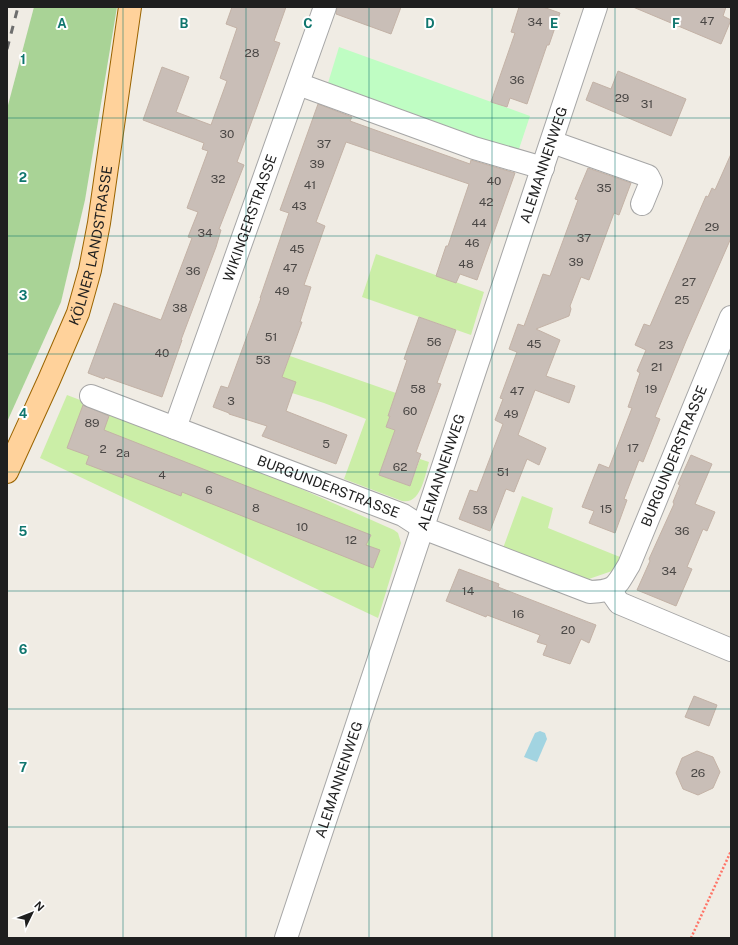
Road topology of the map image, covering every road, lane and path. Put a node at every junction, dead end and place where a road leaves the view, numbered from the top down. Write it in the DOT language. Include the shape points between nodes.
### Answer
graph roads {
  1 [pos="130,7"];
  2 [pos="325,7"];
  3 [pos="596,7"];
  4 [pos="298,84"];
  5 [pos="552,142"];
  6 [pos="543,168"];
  7 [pos="642,204"];
  8 [pos="731,317"];
  9 [pos="91,396"];
  10 [pos="175,428"];
  11 [pos="7,472"];
  12 [pos="423,528"];
  13 [pos="610,590"];
  14 [pos="731,650"];
  15 [pos="731,851"];
  16 [pos="286,938"];
  17 [pos="691,938"];
  1 -- 11 [label="main road, KÖLNER LANDSTRASSE" via="90,270 78,312"];
  2 -- 4 [label="street, WIKINGERSTRASSE"];
  3 -- 5 [label="street, ALEMANNENWEG"];
  4 -- 6 [label="street" via="474,148"];
  4 -- 10 [label="street, WIKINGERSTRASSE"];
  5 -- 6 [label="street, ALEMANNENWEG"];
  5 -- 7 [label="street" via="648,176 651,182"];
  6 -- 12 [label="street, ALEMANNENWEG"];
  8 -- 13 [label="street, BURGUNDERSTRASSE" via="629,565 618,584"];
  9 -- 10 [label="street, BURGUNDERSTRASSE"];
  10 -- 12 [label="street, BURGUNDERSTRASSE" via="403,515"];
  12 -- 13 [label="street, BURGUNDERSTRASSE" via="590,592"];
  12 -- 16 [label="street, ALEMANNENWEG"];
  13 -- 14 [label="street" via="619,603"];
  15 -- 17 [label="path"];
}
